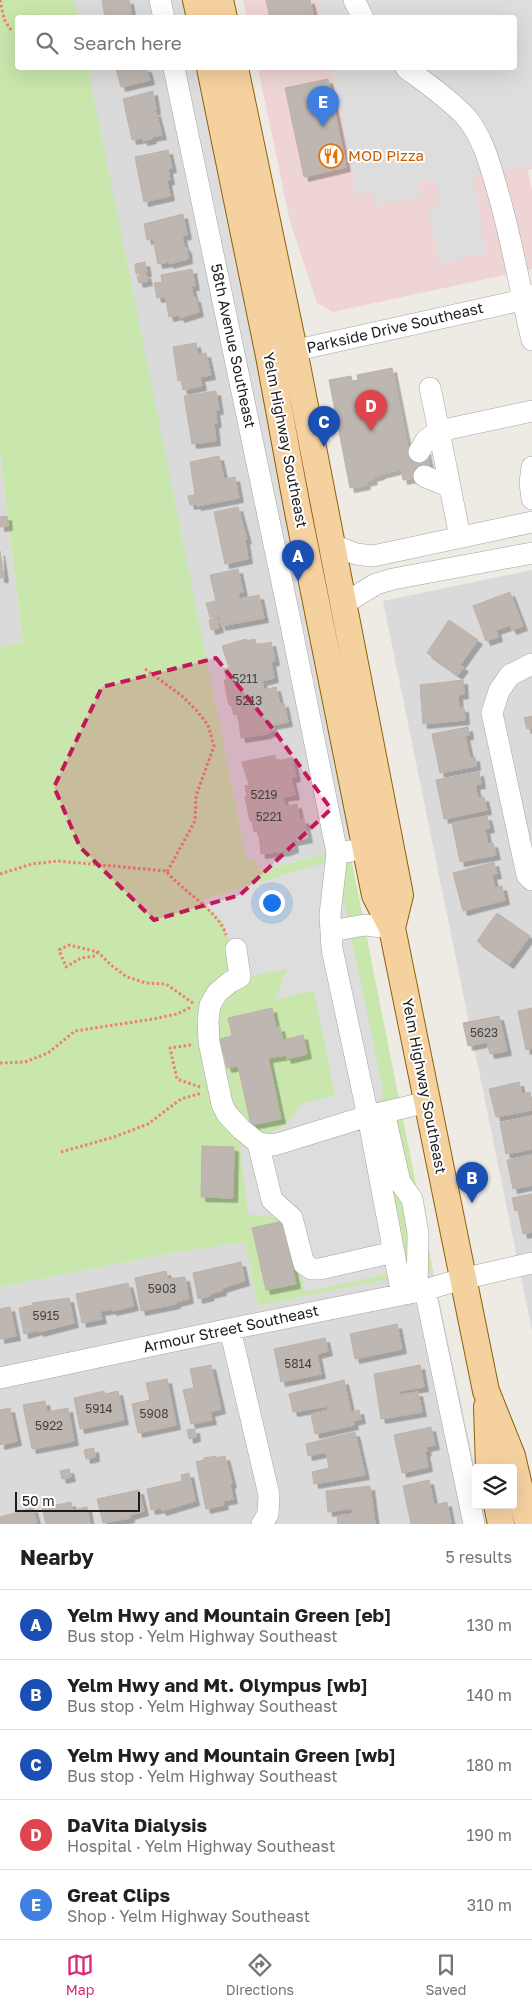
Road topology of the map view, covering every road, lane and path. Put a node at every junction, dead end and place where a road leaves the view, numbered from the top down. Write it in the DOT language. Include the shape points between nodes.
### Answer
graph roads {
  1 [pos="0,0"];
  2 [pos="160,0"];
  3 [pos="196,0"];
  4 [pos="220,0"];
  5 [pos="354,0"];
  6 [pos="163,15"];
  7 [pos="199,15"];
  8 [pos="223,15"];
  9 [pos="362,15"];
  10 [pos="11,30"];
  11 [pos="174,70"];
  12 [pos="210,70"];
  13 [pos="235,70"];
  14 [pos="409,70"];
  15 [pos="529,299"];
  16 [pos="532,340"];
  17 [pos="294,350"];
  18 [pos="269,356"];
  19 [pos="430,388"];
  20 [pos="532,411"];
  21 [pos="439,431"];
  22 [pos="419,452"];
  23 [pos="532,466"];
  24 [pos="424,476"];
  25 [pos="450,487"];
  26 [pos="532,499"];
  27 [pos="532,522"];
  28 [pos="460,537"];
  29 [pos="333,545"];
  30 [pos="532,553"];
  31 [pos="345,603"];
  32 [pos="532,664"];
  33 [pos="145,669"];
  34 [pos="167,872"];
  35 [pos="0,874"];
  36 [pos="532,880"];
  37 [pos="392,928"];
  38 [pos="331,931"];
  39 [pos="231,944"];
  40 [pos="98,952"];
  41 [pos="209,1042"];
  42 [pos="0,1063"];
  43 [pos="218,1088"];
  44 [pos="428,1102"];
  45 [pos="376,1114"];
  46 [pos="258,1143"];
  47 [pos="61,1152"];
  48 [pos="394,1252"];
  49 [pos="532,1263"];
  50 [pos="462,1279"];
  51 [pos="413,1292"];
  52 [pos="230,1328"];
  53 [pos="0,1378"];
  54 [pos="486,1391"];
  55 [pos="489,1464"];
  56 [pos="498,1509"];
  57 [pos="262,1524"];
  58 [pos="474,1524"];
  59 [pos="501,1524"];
  60 [pos="528,1524"];
  1 -- 10 [label="path" via="4,19"];
  2 -- 6 [label="street"];
  3 -- 7 [label="main road"];
  4 -- 8 [label="main road"];
  5 -- 9 [label="street"];
  11 -- 38 [label="street, 58th Avenue Southeast" via="291,625 344,852 330,915"];
  12 -- 18 [label="main road, Yelm Highway Southeast"];
  13 -- 17 [label="main road, Yelm Highway Southeast"];
  14 -- 15 [label="street" via="442,95 465,117 475,132 491,169 519,274"];
  15 -- 16 [label="street"];
  15 -- 17 [label="street, Parkside Drive Southeast"];
  17 -- 18 [label="street, Parkside Drive Southeast"];
  17 -- 29 [label="main road, Yelm Highway Southeast"];
  18 -- 37 [label="main road, Yelm Highway Southeast" via="375,895"];
  19 -- 21 [label="street"];
  20 -- 21 [label="street"];
  21 -- 22 [label="street" via="426,440"];
  21 -- 25 [label="street"];
  23 -- 26 [label="street"];
  24 -- 25 [label="street"];
  25 -- 28 [label="street"];
  27 -- 28 [label="street"];
  28 -- 29 [label="street" via="373,556 356,554"];
  29 -- 31 [label="main road, Yelm Highway Southeast"];
  30 -- 31 [label="street" via="392,579 376,584"];
  31 -- 37 [label="main road, Yelm Highway Southeast" via="400,895"];
  32 -- 36 [label="street" via="510,675 499,691 492,713 527,875"];
  33 -- 34 [label="path" via="197,711 208,725 214,746 196,796 195,821"];
  34 -- 35 [label="path" via="58,861 32,864"];
  34 -- 39 [label="path" via="211,912"];
  37 -- 38 [label="street" via="365,925"];
  37 -- 44 [label="main road, Yelm Highway Southeast"];
  38 -- 45 [label="street, 58th Avenue Southeast" via="332,949"];
  39 -- 41 [label="street" via="240,977 217,993 210,1005"];
  40 -- 40 [label="path" via="70,944 59,950 66,967"];
  40 -- 42 [label="path" via="127,977 146,983 166,984 196,1005 177,1014 75,1032 48,1053 25,1062"];
  41 -- 43 [label="street"];
  41 -- 43 [label="path" via="170,1048 177,1079 196,1087"];
  43 -- 46 [label="street" via="227,1114"];
  43 -- 47 [label="path" via="181,1099 148,1124"];
  44 -- 45 [label="street"];
  44 -- 50 [label="main road, Yelm Highway Southeast"];
  45 -- 46 [label="street" via="274,1145"];
  45 -- 48 [label="street"];
  45 -- 51 [label="street" via="400,1182 412,1199 418,1233"];
  46 -- 48 [label="street" via="272,1200 292,1218 304,1264 320,1269"];
  48 -- 51 [label="street"];
  49 -- 50 [label="street, Armour Street Southeast"];
  50 -- 51 [label="street, Armour Street Southeast"];
  50 -- 54 [label="main road, Yelm Highway Southeast"];
  51 -- 52 [label="street, Armour Street Southeast"];
  51 -- 58 [label="street"];
  52 -- 53 [label="street, Armour Street Southeast"];
  52 -- 57 [label="street" via="269,1494 268,1514"];
  54 -- 55 [label="main road, Yelm Highway Southeast"];
  54 -- 60 [label="main road, Yelm Highway Southeast" via="512,1456"];
  56 -- 59 [label="main road"];
}
